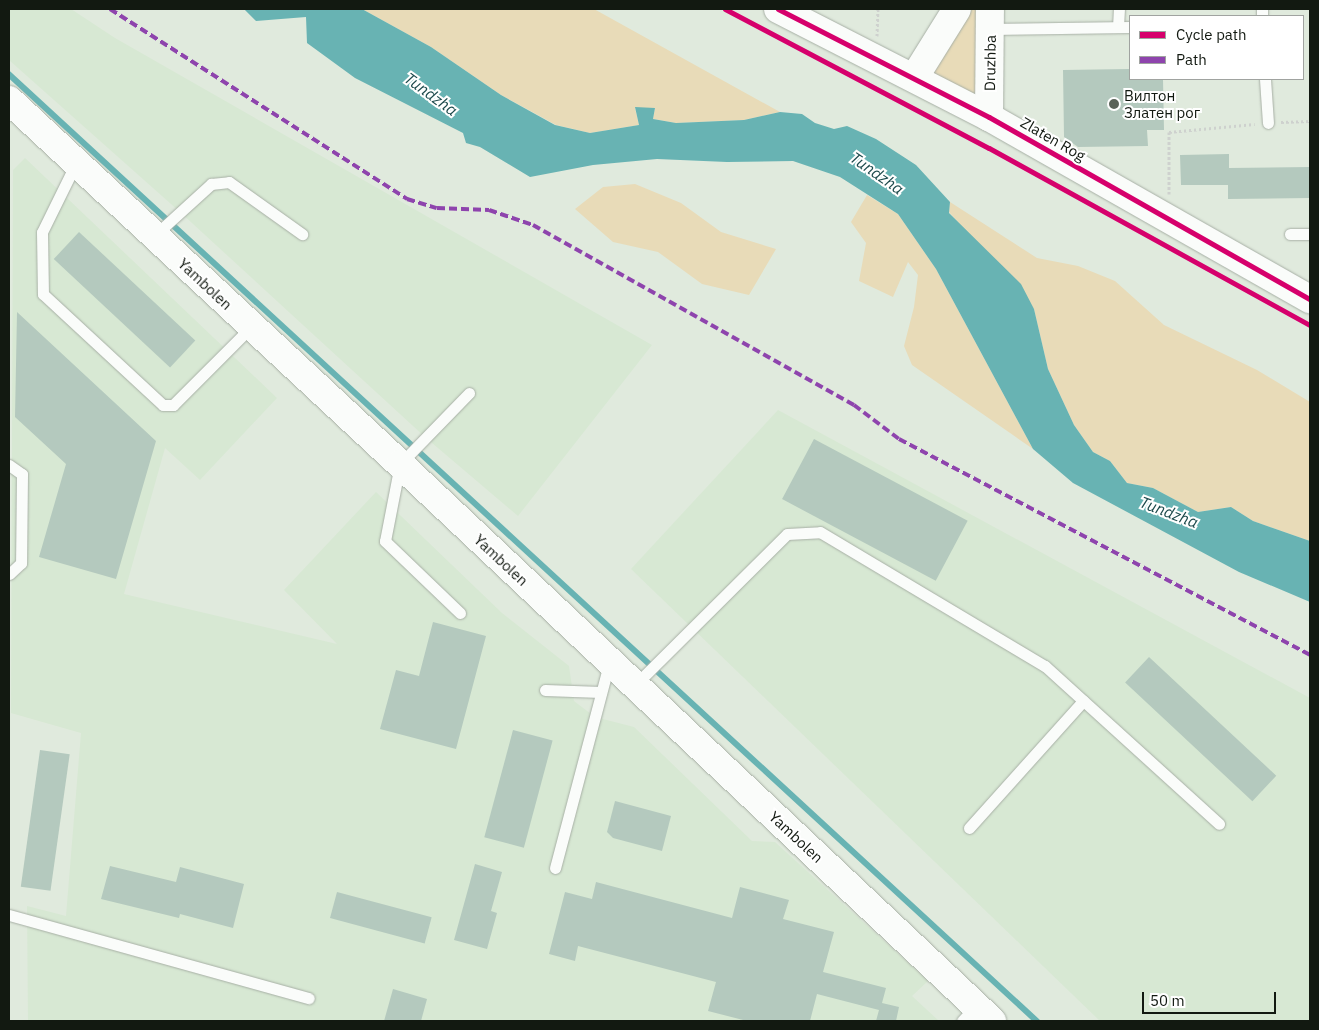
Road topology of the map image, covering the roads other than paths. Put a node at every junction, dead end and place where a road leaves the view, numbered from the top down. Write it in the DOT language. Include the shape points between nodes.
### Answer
graph roads {
  1 [pos="778,9"];
  2 [pos="958,9"];
  3 [pos="1119,9"];
  4 [pos="990,19"];
  5 [pos="1124,27"];
  6 [pos="914,78"];
  7 [pos="1265,80"];
  8 [pos="9,100"];
  9 [pos="989,117"];
  10 [pos="1268,123"];
  11 [pos="76,163"];
  12 [pos="302,234"];
  13 [pos="1290,234"];
  14 [pos="1310,234"];
  15 [pos="153,236"];
  16 [pos="1310,299"];
  17 [pos="251,326"];
  18 [pos="469,393"];
  19 [pos="400,464"];
  20 [pos="9,465"];
  21 [pos="9,574"];
  22 [pos="460,613"];
  23 [pos="610,661"];
  24 [pos="635,685"];
  25 [pos="545,690"];
  26 [pos="601,692"];
  27 [pos="1084,701"];
  28 [pos="1219,824"];
  29 [pos="969,828"];
  30 [pos="555,868"];
  31 [pos="9,915"];
  32 [pos="309,998"];
  33 [pos="976,1016"];
  1 -- 6 [label="main road, Zlaten Rog"];
  2 -- 6 [label="main road"];
  3 -- 5 [label="lane"];
  4 -- 5 [label="lane"];
  4 -- 9 [label="main road, Druzhba"];
  6 -- 9 [label="main road, Zlaten Rog"];
  7 -- 10 [label="lane"];
  8 -- 11 [label="main road, Yambolen"];
  9 -- 16 [label="main road, Zlaten Rog"];
  11 -- 15 [label="main road, Yambolen"];
  11 -- 17 [label="lane" via="42,232 43,294 164,405 173,404"];
  12 -- 15 [label="lane" via="229,182 211,184"];
  13 -- 14 [label="lane"];
  15 -- 17 [label="main road, Yambolen"];
  17 -- 19 [label="main road, Yambolen"];
  18 -- 19 [label="lane"];
  19 -- 22 [label="lane" via="384,541"];
  19 -- 23 [label="main road, Yambolen"];
  20 -- 21 [label="lane" via="22,474 20,563"];
  23 -- 24 [label="main road, Yambolen"];
  23 -- 26 [label="lane"];
  24 -- 27 [label="lane" via="787,534 820,532 1046,666"];
  24 -- 33 [label="main road, Yambolen"];
  25 -- 26 [label="lane"];
  26 -- 30 [label="lane"];
  27 -- 28 [label="lane"];
  27 -- 29 [label="lane"];
  31 -- 32 [label="lane"];
}
